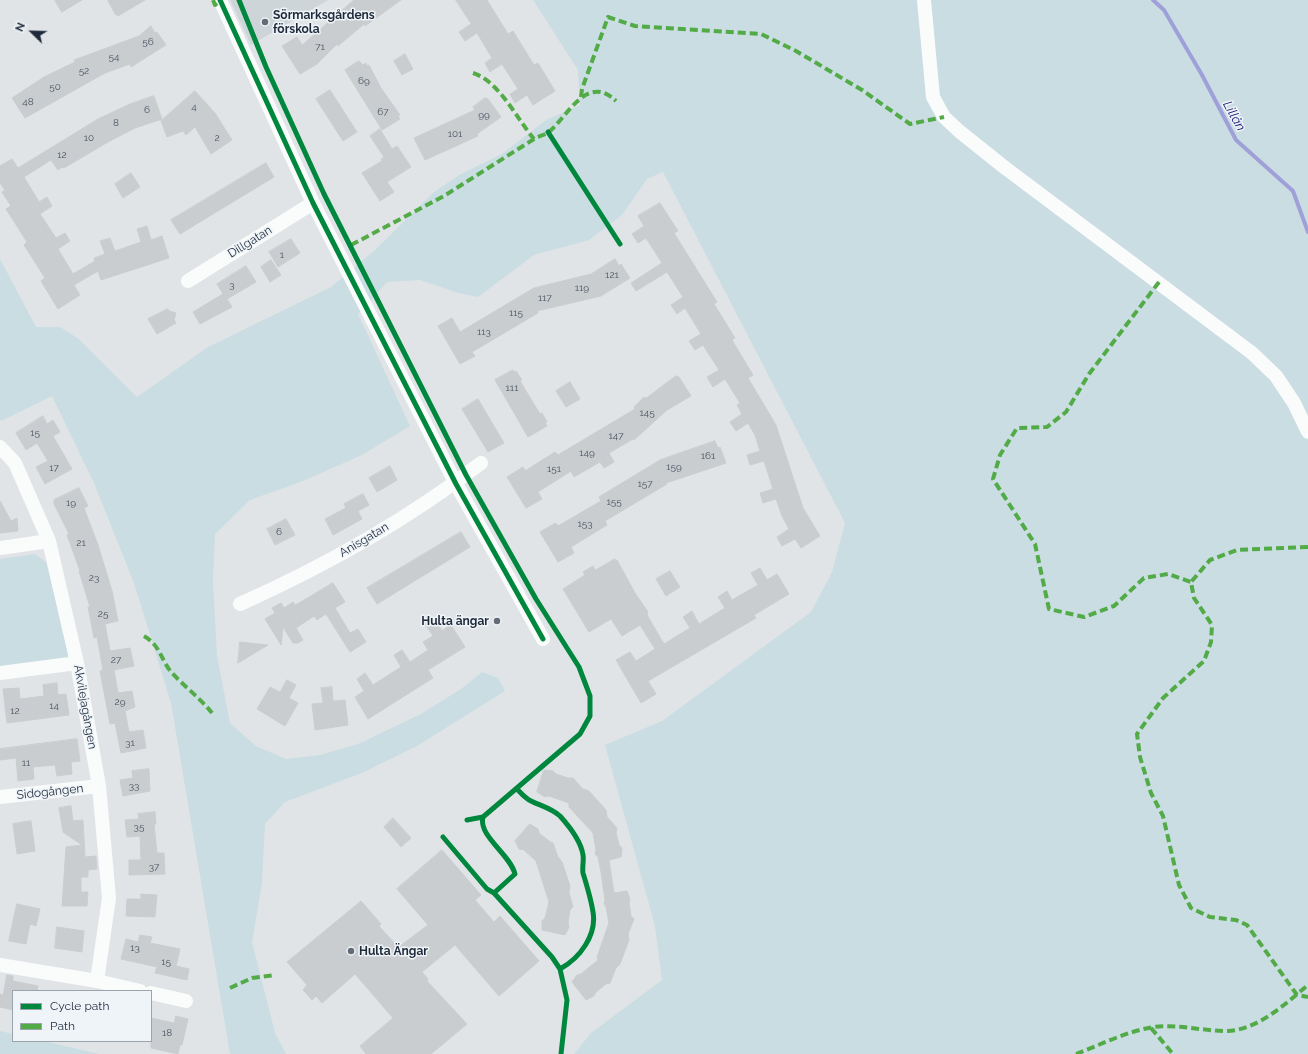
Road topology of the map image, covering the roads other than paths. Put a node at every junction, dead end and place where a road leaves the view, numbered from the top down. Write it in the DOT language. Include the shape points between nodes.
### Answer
graph roads {
  1 [pos="220,0"];
  2 [pos="924,0"];
  3 [pos="313,203"];
  4 [pos="188,281"];
  5 [pos="1308,432"];
  6 [pos="0,447"];
  7 [pos="481,463"];
  8 [pos="456,484"];
  9 [pos="49,542"];
  10 [pos="0,548"];
  11 [pos="240,604"];
  12 [pos="543,639"];
  13 [pos="77,663"];
  14 [pos="0,673"];
  15 [pos="99,786"];
  16 [pos="0,797"];
  17 [pos="0,965"];
  18 [pos="97,981"];
  19 [pos="136,990"];
  20 [pos="152,993"];
  21 [pos="186,1001"];
  1 -- 3 [label="street"];
  2 -- 5 [label="street" via="933,96 944,117 1004,167 1252,354 1276,376 1294,403"];
  3 -- 4 [label="street, Dillgatan"];
  3 -- 8 [label="street"];
  6 -- 9 [label="street, Akvilejagången" via="15,464"];
  7 -- 8 [label="street, Anisgatan"];
  8 -- 11 [label="street, Anisgatan" via="348,550 290,582"];
  8 -- 12 [label="street"];
  9 -- 10 [label="street"];
  9 -- 13 [label="street, Akvilejagången"];
  13 -- 14 [label="street"];
  13 -- 15 [label="street, Akvilejagången"];
  15 -- 16 [label="street, Sidogången"];
  15 -- 18 [label="street, Akvilejagången" via="109,898"];
  17 -- 18 [label="street"];
  18 -- 19 [label="street"];
  20 -- 21 [label="street"];
}
